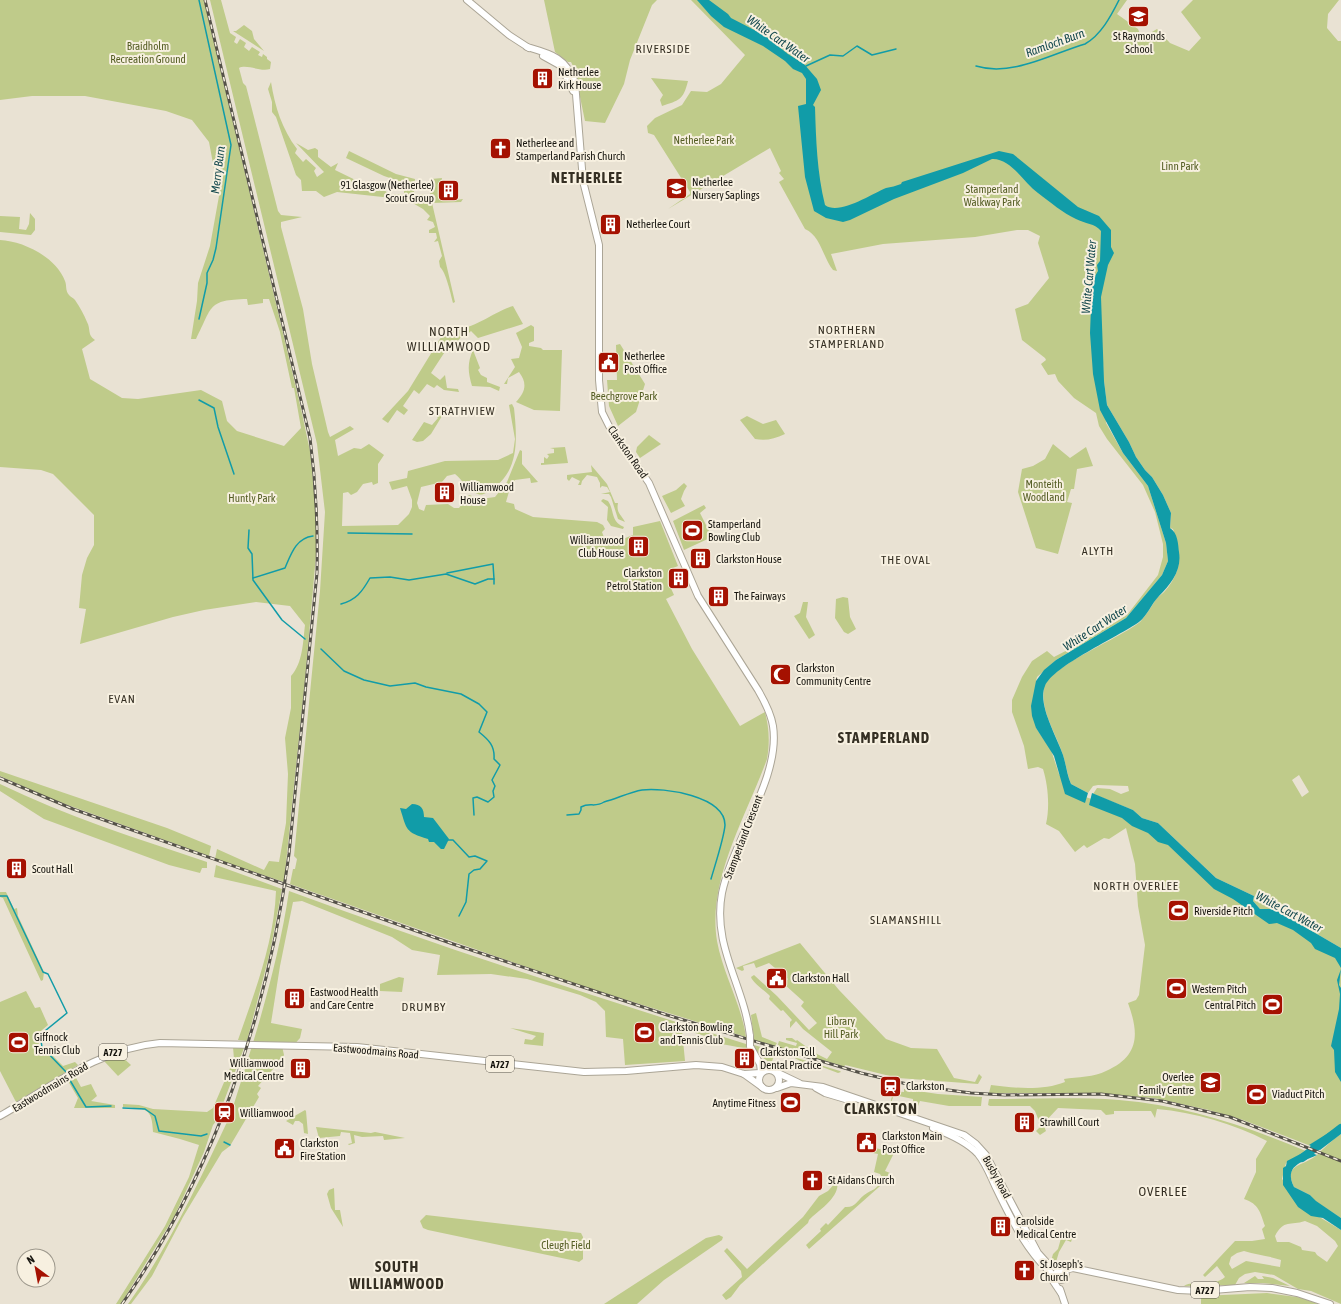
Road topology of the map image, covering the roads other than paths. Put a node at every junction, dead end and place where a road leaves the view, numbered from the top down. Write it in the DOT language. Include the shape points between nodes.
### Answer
graph roads {
  1 [pos="467,0"];
  2 [pos="763,698"];
  3 [pos="755,1057"];
  4 [pos="760,1072"];
  5 [pos="775,1072"];
  6 [pos="744,1074"];
  7 [pos="800,1084"];
  8 [pos="814,1087"];
  9 [pos="763,1088"];
  10 [pos="777,1088"];
  11 [pos="0,1116"];
  12 [pos="1038,1262"];
  13 [pos="1061,1270"];
  14 [pos="1080,1271"];
  15 [pos="1057,1278"];
  16 [pos="1065,1278"];
  17 [pos="1061,1295"];
  18 [pos="1065,1304"];
  19 [pos="1330,1304"];
  1 -- 2 [label="main road, Clarkston Road" via="509,35 561,66 567,76 576,100 583,181 599,245 599,380 602,412 649,482 698,596"];
  2 -- 3 [label="main road, Stamperland Crescent, bridge" via="773,725 773,756 732,860 721,901 721,936 746,1012 750,1046"];
  3 -- 4 [label="main road" via="760,1064"];
  3 -- 5 [label="main road"];
  4 -- 5 [label="main road"];
  4 -- 6 [label="main road, Eastwoodmains Road / A727"];
  4 -- 9 [label="main road" via="758,1080"];
  5 -- 7 [label="main road"];
  5 -- 10 [label="main road" via="780,1082"];
  6 -- 9 [label="main road, Eastwoodmains Road / A727"];
  6 -- 11 [label="main road, Eastwoodmains Road / A727" via="728,1068 696,1065 584,1072 357,1047 142,1044 101,1058"];
  7 -- 8 [label="main road, Busby Road"];
  7 -- 10 [label="main road, Busby Road" via="792,1083"];
  8 -- 12 [label="main road, Busby Road" via="825,1093 941,1131 967,1145 985,1164"];
  8 -- 13 [label="main road, Busby Road" via="823,1087 951,1129 970,1139 986,1156 1038,1253 1047,1263"];
  9 -- 10 [label="main road"];
  12 -- 15 [label="main road"];
  12 -- 17 [label="main road" via="1053,1280"];
  13 -- 14 [label="main road" via="1068,1268"];
  13 -- 15 [label="main road" via="1057,1273"];
  13 -- 16 [label="main road" via="1065,1273"];
  14 -- 16 [label="main road"];
  14 -- 19 [label="main road, A727" via="1178,1290 1272,1288 1297,1292"];
  15 -- 16 [label="main road"];
  15 -- 17 [label="main road"];
  16 -- 17 [label="main road"];
  17 -- 18 [label="main road"];
}
